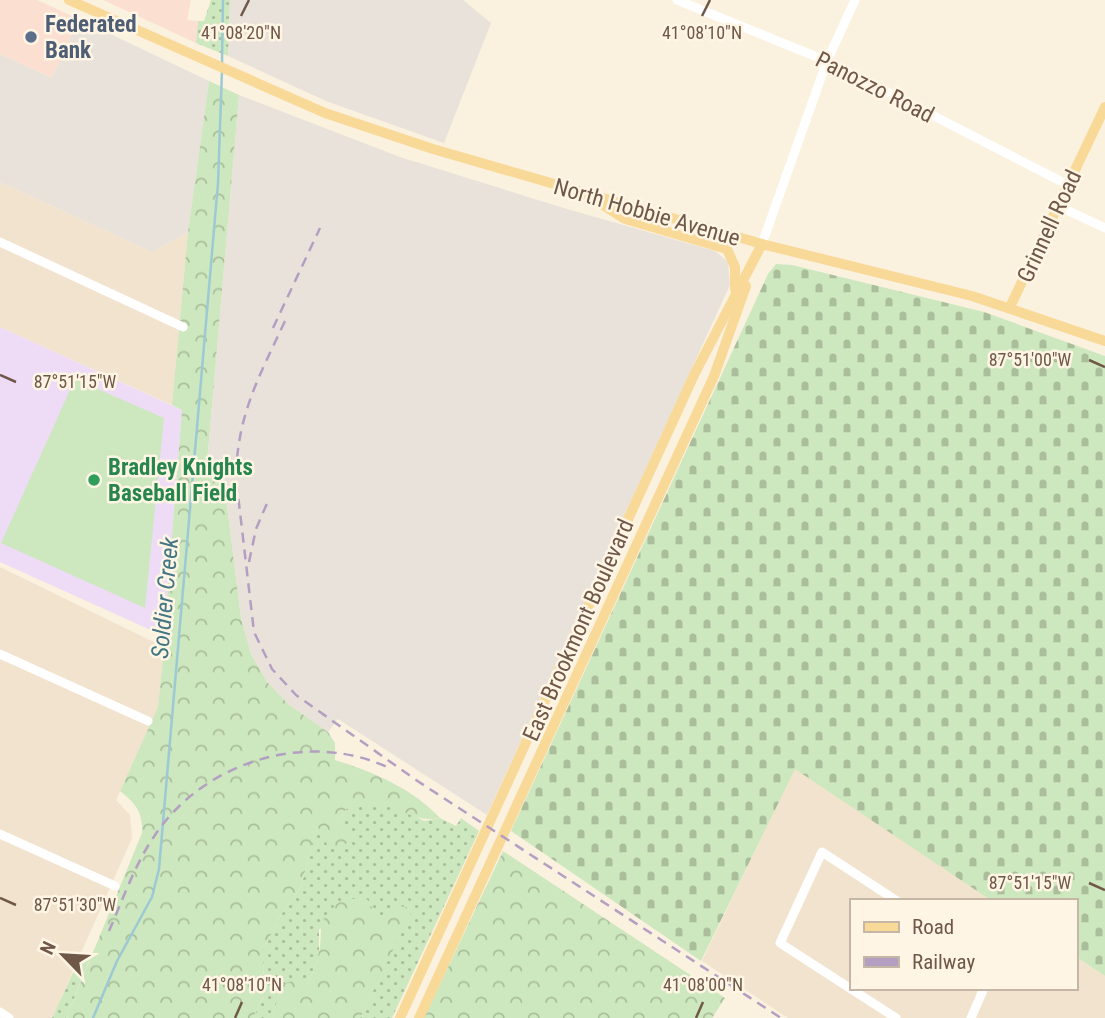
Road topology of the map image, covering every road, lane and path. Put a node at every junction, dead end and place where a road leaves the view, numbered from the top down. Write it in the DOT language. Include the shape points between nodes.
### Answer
graph roads {
  1 [pos="69,0"];
  2 [pos="677,0"];
  3 [pos="855,0"];
  4 [pos="827,61"];
  5 [pos="1105,107"];
  6 [pos="1068,185"];
  7 [pos="587,195"];
  8 [pos="1058,206"];
  9 [pos="1105,228"];
  10 [pos="0,242"];
  11 [pos="762,244"];
  12 [pos="733,299"];
  13 [pos="1010,307"];
  14 [pos="183,327"];
  15 [pos="1105,341"];
  16 [pos="0,654"];
  17 [pos="148,721"];
  18 [pos="0,834"];
  19 [pos="115,886"];
  20 [pos="894,899"];
  21 [pos="850,988"];
  22 [pos="853,990"];
  23 [pos="983,990"];
  24 [pos="0,1012"];
  25 [pos="9,1018"];
  26 [pos="400,1018"];
  27 [pos="419,1018"];
  28 [pos="896,1018"];
  29 [pos="971,1018"];
  1 -- 7 [label="main road, North Hobbie Avenue" via="347,120"];
  2 -- 4 [label="street, Panozzo Road"];
  3 -- 4 [label="street, East Brookmont Boulevard"];
  4 -- 6 [label="street, Panozzo Road"];
  4 -- 11 [label="street, East Brookmont Boulevard"];
  5 -- 6 [label="main road, Grinnell Road"];
  6 -- 8 [label="main road, Grinnell Road"];
  7 -- 11 [label="main road, North Hobbie Avenue"];
  7 -- 12 [label="main road" via="625,219 727,249 737,276"];
  8 -- 9 [label="street"];
  8 -- 13 [label="main road, Grinnell Road"];
  10 -- 14 [label="street"];
  11 -- 12 [label="main road, East Brookmont Boulevard"];
  11 -- 13 [label="main road, North Hobbie Avenue"];
  11 -- 27 [label="main road, East Brookmont Boulevard" via="714,376"];
  12 -- 26 [label="main road, East Brookmont Boulevard"];
  13 -- 15 [label="main road, North Hobbie Avenue"];
  16 -- 17 [label="street"];
  18 -- 19 [label="street"];
  20 -- 21 [label="street" via="822,852 780,943"];
  22 -- 28 [label="street"];
  23 -- 29 [label="street"];
  24 -- 25 [label="street"];
}
